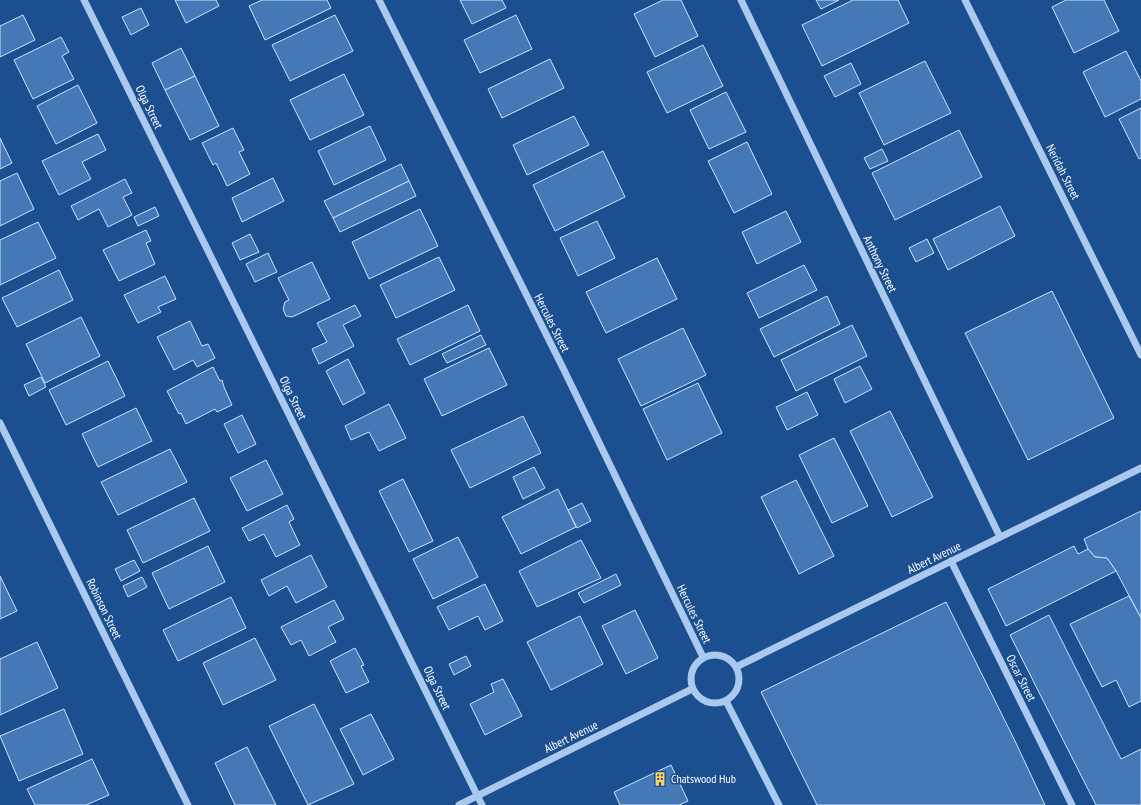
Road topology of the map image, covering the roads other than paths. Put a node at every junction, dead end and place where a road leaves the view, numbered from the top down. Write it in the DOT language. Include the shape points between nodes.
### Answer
graph roads {
  1 [pos="84,0"];
  2 [pos="379,0"];
  3 [pos="741,0"];
  4 [pos="965,0"];
  5 [pos="1141,354"];
  6 [pos="0,423"];
  7 [pos="1141,468"];
  8 [pos="1000,537"];
  9 [pos="951,562"];
  10 [pos="703,657"];
  11 [pos="736,667"];
  12 [pos="692,689"];
  13 [pos="726,701"];
  14 [pos="478,796"];
  15 [pos="188,805"];
  16 [pos="459,805"];
  17 [pos="482,805"];
  18 [pos="779,805"];
  19 [pos="1072,805"];
  1 -- 14 [label="street, Olga Street"];
  2 -- 10 [label="street, Hercules Street" via="563,368"];
  3 -- 8 [label="street, Anthony Street"];
  4 -- 5 [label="street, Neridah Street"];
  6 -- 15 [label="street, Robinson Street"];
  7 -- 8 [label="street, Albert Avenue"];
  8 -- 9 [label="street, Albert Avenue"];
  9 -- 11 [label="street, Albert Avenue"];
  9 -- 19 [label="street, Oscar Street"];
  10 -- 11 [label="street" via="712,654 722,656 731,660"];
  10 -- 12 [label="street" via="690,675"];
  11 -- 13 [label="street" via="739,676 738,686 734,695"];
  12 -- 13 [label="street" via="697,696 711,703"];
  12 -- 14 [label="street, Albert Avenue"];
  13 -- 18 [label="street"];
  14 -- 16 [label="street, Albert Avenue"];
  14 -- 17 [label="street, Olga Street"];
}
